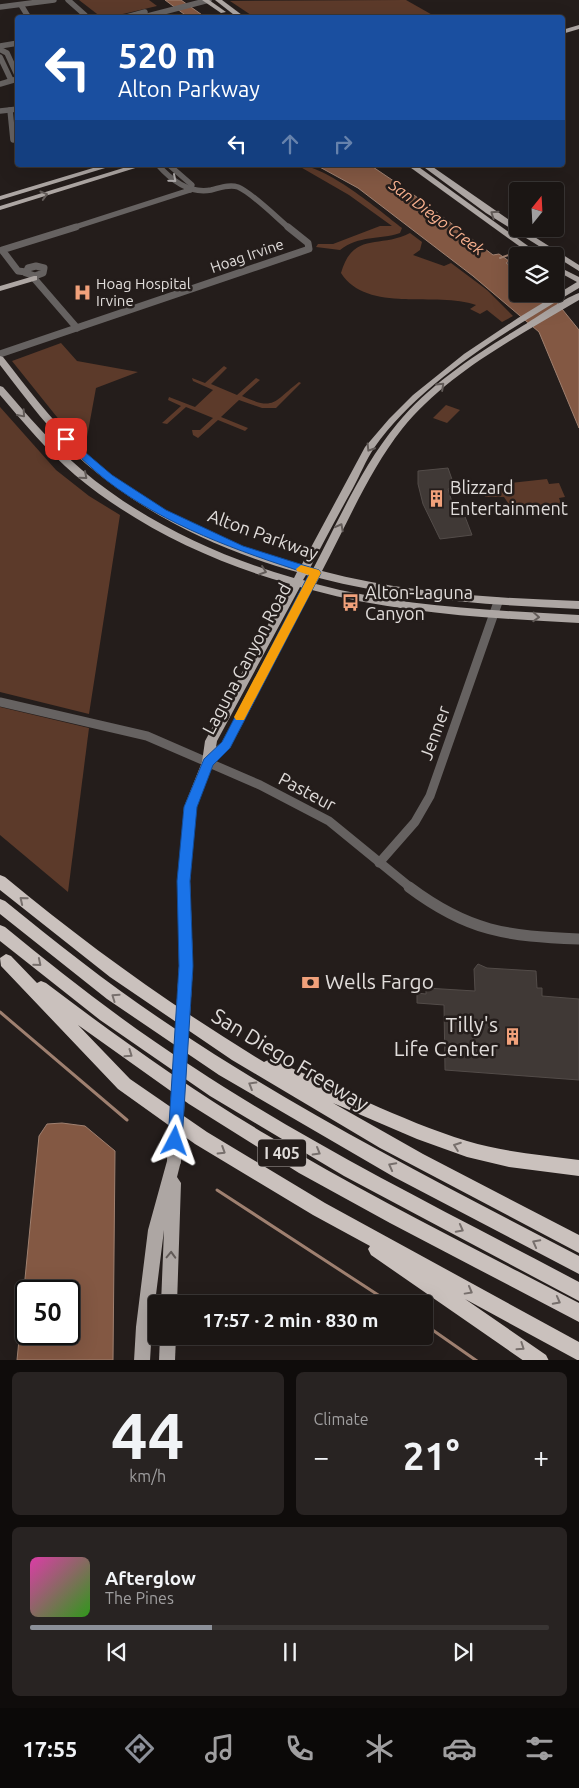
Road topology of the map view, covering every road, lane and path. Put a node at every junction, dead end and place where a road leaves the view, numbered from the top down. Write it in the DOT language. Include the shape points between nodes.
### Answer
graph roads {
  1 [pos="54,0"];
  2 [pos="68,0"];
  3 [pos="207,0"];
  4 [pos="218,0"];
  5 [pos="193,1"];
  6 [pos="20,5"];
  7 [pos="0,7"];
  8 [pos="170,8"];
  9 [pos="27,15"];
  10 [pos="82,15"];
  11 [pos="137,15"];
  12 [pos="149,15"];
  13 [pos="226,15"];
  14 [pos="239,15"];
  15 [pos="579,20"];
  16 [pos="565,24"];
  17 [pos="579,27"];
  18 [pos="565,31"];
  19 [pos="15,44"];
  20 [pos="15,47"];
  21 [pos="0,49"];
  22 [pos="0,58"];
  23 [pos="13,66"];
  24 [pos="5,67"];
  25 [pos="15,78"];
  26 [pos="0,84"];
  27 [pos="15,109"];
  28 [pos="10,110"];
  29 [pos="0,111"];
  30 [pos="14,136"];
  31 [pos="103,167"];
  32 [pos="134,167"];
  33 [pos="160,167"];
  34 [pos="171,167"];
  35 [pos="414,167"];
  36 [pos="428,167"];
  37 [pos="190,190"];
  38 [pos="0,198"];
  39 [pos="0,208"];
  40 [pos="525,247"];
  41 [pos="579,269"];
  42 [pos="26,272"];
  43 [pos="564,273"];
  44 [pos="33,277"];
  45 [pos="579,282"];
  46 [pos="0,289"];
  47 [pos="579,296"];
  48 [pos="65,314"];
  49 [pos="54,318"];
  50 [pos="77,328"];
  51 [pos="0,354"];
  52 [pos="0,358"];
  53 [pos="0,389"];
  54 [pos="303,569"];
  55 [pos="315,573"];
  56 [pos="296,582"];
  57 [pos="308,585"];
  58 [pos="498,602"];
  59 [pos="579,605"];
  60 [pos="494,614"];
  61 [pos="579,619"];
  62 [pos="0,702"];
  63 [pos="208,762"];
  64 [pos="379,863"];
  65 [pos="0,881"];
  66 [pos="0,904"];
  67 [pos="0,932"];
  68 [pos="579,939"];
  69 [pos="3,958"];
  70 [pos="225,1047"];
  71 [pos="174,1161"];
  72 [pos="579,1167"];
  73 [pos="319,1209"];
  74 [pos="579,1244"];
  75 [pos="579,1265"];
  76 [pos="579,1292"];
  77 [pos="169,1295"];
  78 [pos="579,1313"];
  79 [pos="168,1345"];
  80 [pos="579,1352"];
  81 [pos="142,1360"];
  82 [pos="167,1360"];
  83 [pos="540,1360"];
  1 -- 6 [label="street"];
  2 -- 10 [label="street"];
  3 -- 5 [label="street"];
  3 -- 13 [label="main road"];
  4 -- 14 [label="main road"];
  5 -- 8 [label="street"];
  6 -- 7 [label="street"];
  6 -- 9 [label="street"];
  8 -- 11 [label="street"];
  8 -- 12 [label="street"];
  15 -- 16 [label="main road"];
  17 -- 18 [label="main road"];
  19 -- 21 [label="street"];
  20 -- 21 [label="street"];
  21 -- 23 [label="street" via="7,52"];
  22 -- 24 [label="street"];
  23 -- 24 [label="street"];
  23 -- 25 [label="street"];
  24 -- 25 [label="street"];
  25 -- 26 [label="street"];
  27 -- 28 [label="street"];
  28 -- 29 [label="street"];
  28 -- 30 [label="street"];
  31 -- 38 [label="main road"];
  39 -- 32 [label="main road, one-way"];
  33 -- 37 [label="street, one-way" via="182,187"];
  34 -- 37 [label="street" via="192,185"];
  35 -- 40 [label="main road"];
  41 -- 36 [label="main road, one-way" via="489,212"];
  37 -- 42 [label="street" via="2,250 18,271"];
  37 -- 50 [label="street, Hoag Irvine" via="240,188 309,247"];
  42 -- 44 [label="street"];
  42 -- 44 [label="street" via="33,266 44,268 43,273"];
  43 -- 45 [label="main road"];
  44 -- 46 [label="main road"];
  44 -- 48 [label="street"];
  45 -- 54 [label="main road, Laguna Canyon Road, one-way" via="456,361 396,416 370,447"];
  55 -- 47 [label="main road, Laguna Canyon Road, one-way" via="381,452 405,420 447,380 483,354"];
  48 -- 49 [label="street"];
  48 -- 50 [label="street"];
  50 -- 51 [label="street, Hoag Irvine"];
  52 -- 54 [label="main road, Alton Parkway" via="71,444 125,489 163,513 206,534"];
  53 -- 56 [label="main road, Alton Parkway, one-way" via="69,463 128,508 205,549"];
  54 -- 55 [label="main road, Alton Parkway"];
  54 -- 56 [label="main road, Laguna Canyon Road"];
  55 -- 57 [label="main road, Laguna Canyon Road"];
  55 -- 58 [label="main road, Alton Parkway" via="400,591"];
  56 -- 57 [label="main road, Alton Parkway"];
  56 -- 63 [label="main road, Laguna Canyon Road" via="212,741"];
  57 -- 60 [label="main road, Alton Parkway" via="404,606"];
  57 -- 63 [label="main road, Laguna Canyon Road" via="226,745"];
  58 -- 59 [label="main road, Alton Parkway"];
  58 -- 60 [label="street, Jenner"];
  60 -- 61 [label="main road, Alton Parkway, one-way"];
  60 -- 64 [label="street, Jenner" via="430,796 415,822"];
  62 -- 63 [label="street, Pasteur" via="147,736"];
  63 -- 64 [label="street, Pasteur" via="317,814 354,839"];
  63 -- 71 [label="main road, Laguna Canyon Road, bridge" via="194,793 189,817 184,881 186,966"];
  64 -- 68 [label="street, Pasteur" via="432,904 468,923 512,935"];
  70 -- 65 [label="highway, San Diego Freeway, one-way" via="131,984"];
  75 -- 66 [label="highway, one-way" via="325,1130 207,1058 112,995"];
  67 -- 76 [label="highway, one-way" via="98,1011 214,1090 341,1166"];
  69 -- 73 [label="highway, one-way" via="124,1084 201,1138"];
  69 -- 78 [label="highway, I 405, one-way" via="127,1053 218,1114 359,1197"];
  72 -- 70 [label="highway, one-way" via="496,1157 419,1132"];
  70 -- 74 [label="highway, San Diego Freeway" via="332,1112"];
  77 -- 71 [label="main road, Laguna Canyon Road, one-way"];
  71 -- 81 [label="main road, Laguna Canyon Road" via="156,1230"];
  73 -- 80 [label="highway, one-way"];
  73 -- 83 [label="highway, one-way"];
  79 -- 82 [label="main road"];
}
